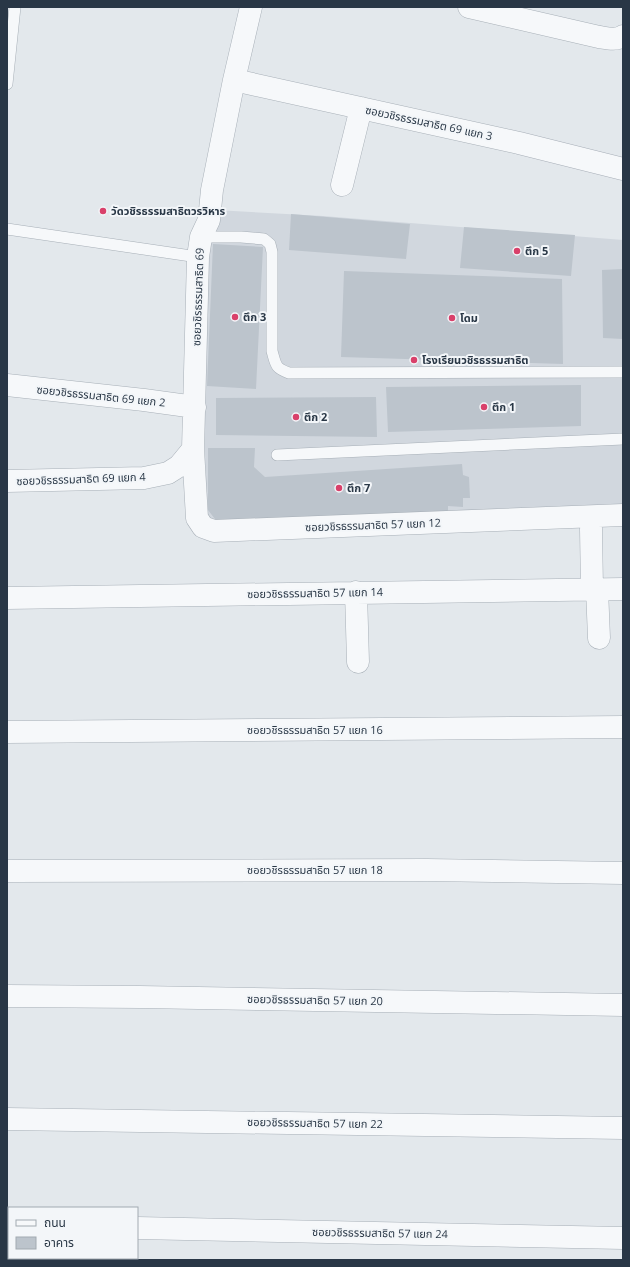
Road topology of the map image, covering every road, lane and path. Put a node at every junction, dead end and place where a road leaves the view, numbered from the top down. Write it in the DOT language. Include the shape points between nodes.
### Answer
graph roads {
  1 [pos="15,7"];
  2 [pos="250,7"];
  3 [pos="469,7"];
  4 [pos="9,32"];
  5 [pos="623,36"];
  6 [pos="234,80"];
  7 [pos="7,84"];
  8 [pos="361,108"];
  9 [pos="623,169"];
  10 [pos="342,185"];
  11 [pos="7,229"];
  12 [pos="200,247"];
  13 [pos="623,372"];
  14 [pos="7,385"];
  15 [pos="195,407"];
  16 [pos="623,439"];
  17 [pos="193,449"];
  18 [pos="277,455"];
  19 [pos="7,481"];
  20 [pos="623,515"];
  21 [pos="592,529"];
  22 [pos="595,589"];
  23 [pos="623,589"];
  24 [pos="356,592"];
  25 [pos="7,598"];
  26 [pos="599,638"];
  27 [pos="358,662"];
  28 [pos="623,727"];
  29 [pos="7,732"];
  30 [pos="7,871"];
  31 [pos="623,872"];
  32 [pos="7,996"];
  33 [pos="623,1005"];
  34 [pos="7,1119"];
  35 [pos="623,1128"];
  36 [pos="138,1228"];
  37 [pos="623,1238"];
  1 -- 4 [label="lane"];
  2 -- 6 [label="street, ซอยวชิรธรรมสาธิต 69"];
  3 -- 5 [label="street" via="598,37 609,39"];
  4 -- 7 [label="lane"];
  6 -- 8 [label="street, ซอยวชิรธรรมสาธิต 69 แยก 3"];
  6 -- 12 [label="street, ซอยวชิรธรรมสาธิต 69" via="212,190 209,220"];
  8 -- 9 [label="street, ซอยวชิรธรรมสาธิต 69 แยก 3"];
  8 -- 10 [label="street"];
  11 -- 12 [label="lane"];
  12 -- 13 [label="lane" via="241,237 264,239 270,244 272,351 276,365 280,370 289,373"];
  12 -- 15 [label="street, ซอยวชิรธรรมสาธิต 69"];
  14 -- 15 [label="street, ซอยวชิรธรรมสาธิต 69 แยก 2"];
  15 -- 17 [label="street, ซอยวชิรธรรมสาธิต 69"];
  16 -- 18 [label="lane"];
  17 -- 19 [label="street, ซอยวชิรธรรมสาธิต 69 แยก 4" via="179,466 168,473 144,478"];
  17 -- 20 [label="street, ซอยวชิรธรรมสาธิต 57 แยก 12" via="197,518 204,527 214,531"];
  21 -- 22 [label="street"];
  22 -- 23 [label="street, ซอยวชิรธรรมสาธิต 57 แยก 14"];
  22 -- 24 [label="street, ซอยวชิรธรรมสาธิต 57 แยก 14"];
  22 -- 26 [label="street"];
  24 -- 25 [label="street, ซอยวชิรธรรมสาธิต 57 แยก 14"];
  24 -- 27 [label="street"];
  28 -- 29 [label="street, ซอยวชิรธรรมสาธิต 57 แยก 16"];
  30 -- 31 [label="street, ซอยวชิรธรรมสาธิต 57 แยก 18"];
  32 -- 33 [label="street, ซอยวชิรธรรมสาธิต 57 แยก 20"];
  34 -- 35 [label="street, ซอยวชิรธรรมสาธิต 57 แยก 22"];
  36 -- 37 [label="street, ซอยวชิรธรรมสาธิต 57 แยก 24"];
}
